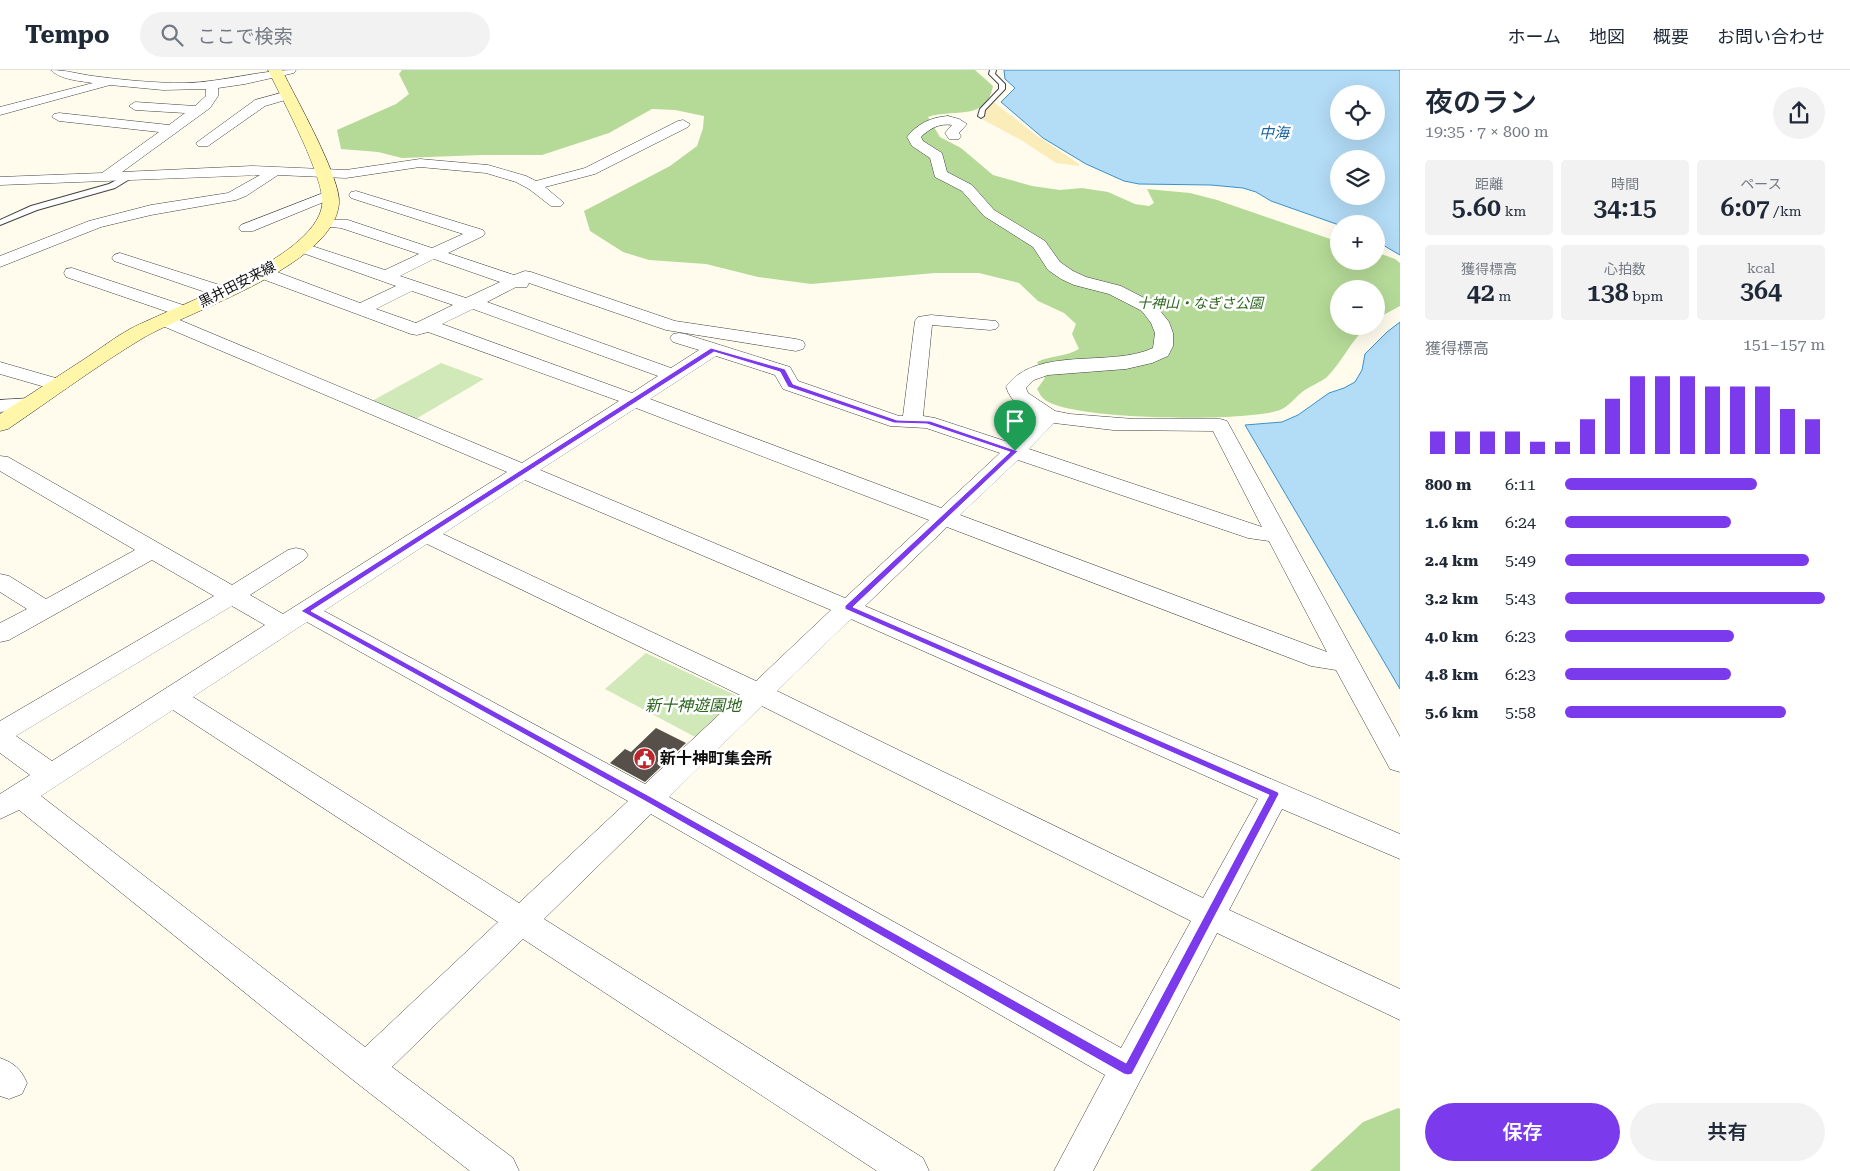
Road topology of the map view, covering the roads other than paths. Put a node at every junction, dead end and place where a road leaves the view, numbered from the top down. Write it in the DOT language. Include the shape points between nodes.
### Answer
graph roads {
  1 [pos="61,70"];
  2 [pos="993,70"];
  3 [pos="281,71"];
  4 [pos="111,82"];
  5 [pos="212,86"];
  6 [pos="288,95"];
  7 [pos="135,106"];
  8 [pos="198,110"];
  9 [pos="0,112"];
  10 [pos="981,116"];
  11 [pos="60,118"];
  12 [pos="683,124"];
  13 [pos="171,129"];
  14 [pos="954,136"];
  15 [pos="203,143"];
  16 [pos="277,170"];
  17 [pos="325,174"];
  18 [pos="129,176"];
  19 [pos="106,177"];
  20 [pos="0,181"];
  21 [pos="534,186"];
  22 [pos="331,194"];
  23 [pos="356,195"];
  24 [pos="556,202"];
  25 [pos="425,217"];
  26 [pos="0,223"];
  27 [pos="326,223"];
  28 [pos="247,228"];
  29 [pos="382,236"];
  30 [pos="303,248"];
  31 [pos="435,254"];
  32 [pos="120,258"];
  33 [pos="0,262"];
  34 [pos="72,273"];
  35 [pos="262,273"];
  36 [pos="386,276"];
  37 [pos="513,281"];
  38 [pos="411,285"];
  39 [pos="223,292"];
  40 [pos="469,303"];
  41 [pos="361,309"];
  42 [pos="183,311"];
  43 [pos="164,320"];
  44 [pos="427,325"];
  45 [pos="990,325"];
  46 [pos="796,345"];
  47 [pos="714,349"];
  48 [pos="0,368"];
  49 [pos="673,375"];
  50 [pos="58,386"];
  51 [pos="634,400"];
  52 [pos="31,404"];
  53 [pos="0,406"];
  54 [pos="1049,416"];
  55 [pos="912,421"];
  56 [pos="0,424"];
  57 [pos="1015,451"];
  58 [pos="0,462"];
  59 [pos="524,471"];
  60 [pos="943,519"];
  61 [pos="425,534"];
  62 [pos="1278,535"];
  63 [pos="152,550"];
  64 [pos="296,555"];
  65 [pos="0,581"];
  66 [pos="232,596"];
  67 [pos="848,608"];
  68 [pos="45,609"];
  69 [pos="294,618"];
  70 [pos="0,634"];
  71 [pos="1345,663"];
  72 [pos="758,693"];
  73 [pos="172,696"];
  74 [pos="0,733"];
  75 [pos="0,739"];
  76 [pos="1400,762"];
  77 [pos="51,775"];
  78 [pos="1275,794"];
  79 [pos="648,799"];
  80 [pos="10,801"];
  81 [pos="1400,847"];
  82 [pos="1209,915"];
  83 [pos="520,921"];
  84 [pos="1400,1005"];
  85 [pos="366,1069"];
  86 [pos="1128,1070"];
  87 [pos="500,1171"];
  88 [pos="910,1171"];
  89 [pos="1073,1171"];
  1 -- 4 [label="street" via="74,76"];
  2 -- 10 [label="lane" via="992,74 1002,84 1002,89 982,110"];
  3 -- 5 [label="street" via="249,81"];
  3 -- 6 [label="main road"];
  4 -- 5 [label="street" via="173,87"];
  4 -- 9 [label="street"];
  5 -- 8 [label="street" via="210,100"];
  6 -- 15 [label="street" via="260,103"];
  6 -- 17 [label="main road"];
  7 -- 8 [label="street"];
  8 -- 13 [label="street"];
  11 -- 13 [label="street"];
  12 -- 21 [label="street" via="590,171"];
  13 -- 19 [label="street"];
  14 -- 54 [label="street" via="952,133 960,124 949,120 928,125 914,137 917,143 937,156 940,174 967,188 989,212 1039,244 1054,266 1080,281 1135,299 1148,307 1164,333 1164,346 1156,356 1119,364 1037,370 1019,381 1017,393"];
  16 -- 17 [label="street"];
  16 -- 18 [label="street"];
  16 -- 33 [label="street" via="231,197 151,210 95,224"];
  17 -- 21 [label="street" via="346,174 403,164 455,165 504,173"];
  17 -- 22 [label="main road"];
  18 -- 19 [label="street"];
  18 -- 26 [label="lane" via="112,186 34,208"];
  19 -- 20 [label="street"];
  21 -- 24 [label="street"];
  22 -- 27 [label="main road"];
  22 -- 28 [label="street"];
  23 -- 25 [label="street"];
  25 -- 29 [label="street"];
  25 -- 31 [label="street" via="477,234"];
  27 -- 29 [label="street" via="342,223"];
  27 -- 30 [label="main road, 黒井田安来線"];
  29 -- 31 [label="street"];
  30 -- 35 [label="main road, 黒井田安来線"];
  30 -- 36 [label="street"];
  31 -- 36 [label="street"];
  31 -- 37 [label="street"];
  32 -- 39 [label="street"];
  34 -- 42 [label="street"];
  35 -- 39 [label="main road, 黒井田安来線"];
  35 -- 41 [label="street"];
  36 -- 38 [label="street"];
  37 -- 40 [label="street"];
  37 -- 46 [label="street" via="525,276 672,326"];
  37 -- 47 [label="street"];
  38 -- 40 [label="street"];
  38 -- 41 [label="street"];
  39 -- 42 [label="main road, 黒井田安来線"];
  40 -- 44 [label="street"];
  40 -- 49 [label="street"];
  41 -- 44 [label="street" via="417,330"];
  42 -- 43 [label="main road, 黒井田安来線"];
  43 -- 50 [label="main road, 黒井田安来線" via="136,334"];
  43 -- 59 [label="street"];
  44 -- 51 [label="street"];
  45 -- 55 [label="street" via="924,321"];
  47 -- 49 [label="street"];
  47 -- 55 [label="street" via="783,371 790,386 897,422"];
  48 -- 50 [label="street"];
  49 -- 51 [label="street"];
  50 -- 52 [label="main road, 黒井田安来線"];
  51 -- 59 [label="street"];
  51 -- 60 [label="street"];
  52 -- 53 [label="street"];
  52 -- 56 [label="main road, 黒井田安来線"];
  54 -- 57 [label="street"];
  54 -- 62 [label="street" via="1153,426 1220,425"];
  55 -- 57 [label="street" via="928,422"];
  57 -- 60 [label="street"];
  57 -- 62 [label="street" via="1256,533"];
  58 -- 63 [label="street"];
  59 -- 61 [label="street"];
  59 -- 67 [label="street"];
  60 -- 67 [label="street"];
  60 -- 71 [label="street" via="1320,660"];
  61 -- 69 [label="street"];
  61 -- 72 [label="street"];
  62 -- 71 [label="street"];
  63 -- 66 [label="street"];
  63 -- 68 [label="street"];
  64 -- 66 [label="street"];
  65 -- 68 [label="street"];
  66 -- 69 [label="street"];
  66 -- 74 [label="street"];
  67 -- 72 [label="street"];
  67 -- 78 [label="street"];
  68 -- 70 [label="street"];
  69 -- 73 [label="street"];
  69 -- 79 [label="street"];
  71 -- 76 [label="street"];
  72 -- 79 [label="street"];
  72 -- 82 [label="street"];
  73 -- 77 [label="street"];
  73 -- 83 [label="street"];
  75 -- 77 [label="street"];
  77 -- 80 [label="street"];
  78 -- 81 [label="street"];
  78 -- 82 [label="street"];
  79 -- 83 [label="street"];
  79 -- 86 [label="street"];
  80 -- 85 [label="street"];
  82 -- 84 [label="street"];
  82 -- 86 [label="street"];
  83 -- 85 [label="street"];
  83 -- 88 [label="street"];
  85 -- 87 [label="street"];
  86 -- 89 [label="street"];
}
